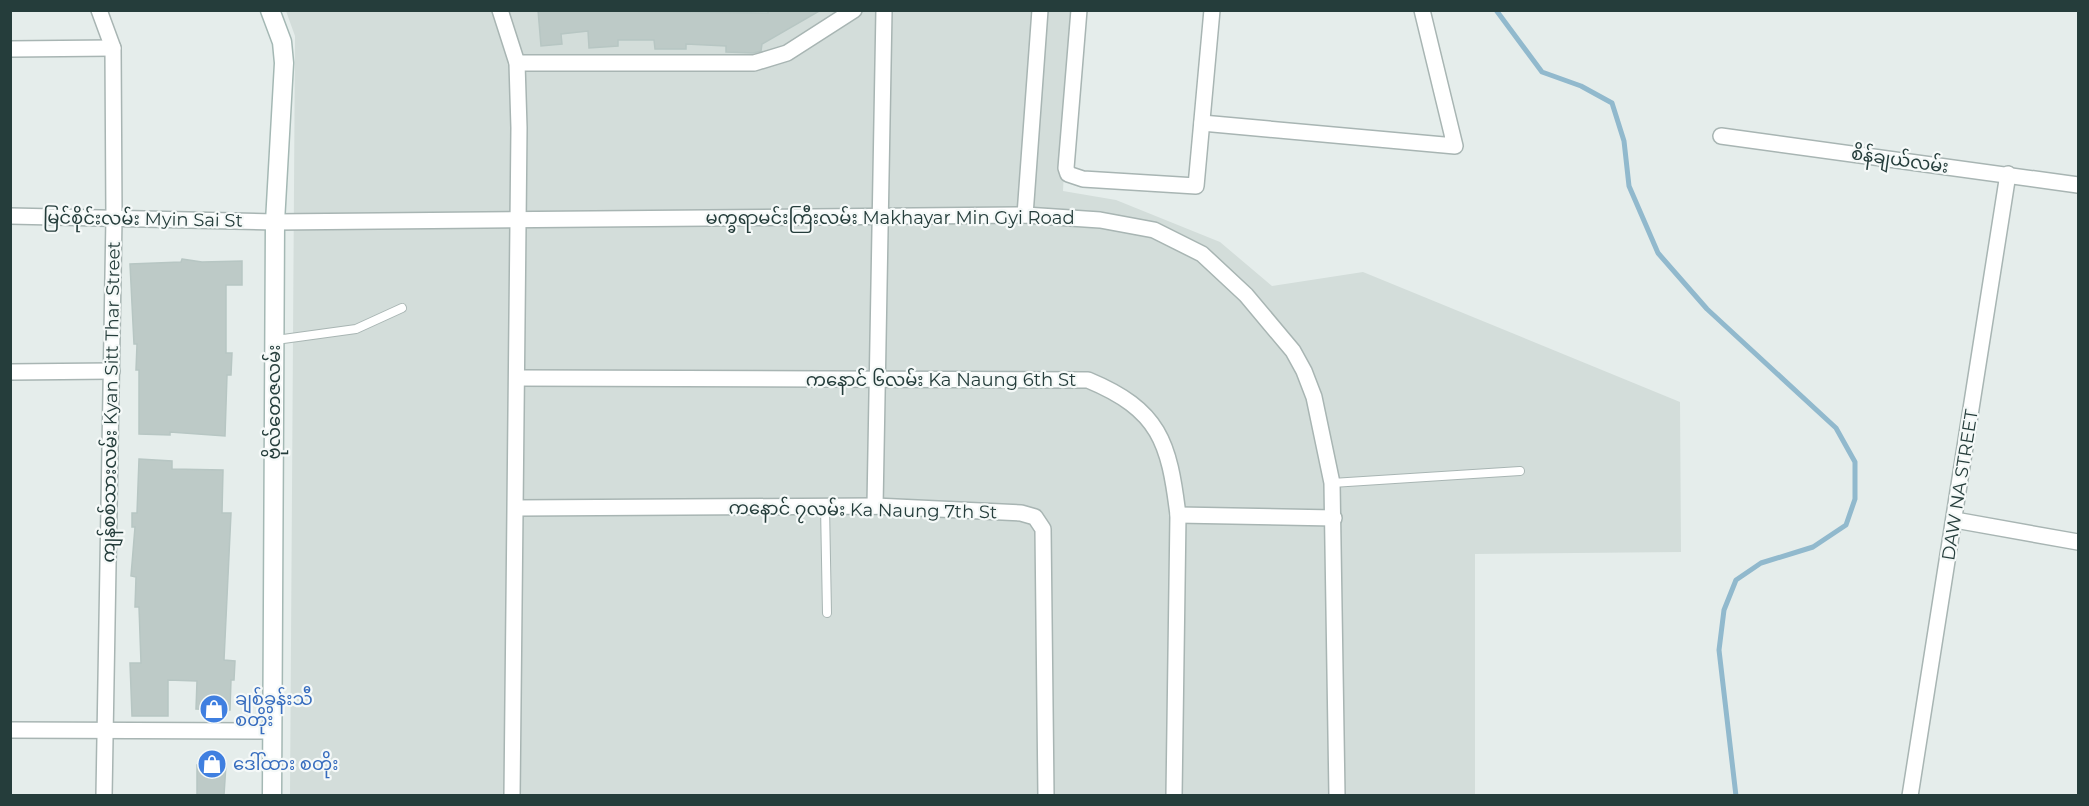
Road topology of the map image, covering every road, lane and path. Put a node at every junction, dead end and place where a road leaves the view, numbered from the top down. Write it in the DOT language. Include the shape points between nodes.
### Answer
graph roads {
  1 [pos="99,10"];
  2 [pos="270,10"];
  3 [pos="500,10"];
  4 [pos="854,10"];
  5 [pos="884,10"];
  6 [pos="1040,10"];
  7 [pos="1079,10"];
  8 [pos="1212,10"];
  9 [pos="1422,10"];
  10 [pos="113,48"];
  11 [pos="10,49"];
  12 [pos="517,63"];
  13 [pos="1202,123"];
  14 [pos="1721,136"];
  15 [pos="2008,174"];
  16 [pos="2079,185"];
  17 [pos="1025,215"];
  18 [pos="10,216"];
  19 [pos="878,216"];
  20 [pos="114,218"];
  21 [pos="518,218"];
  22 [pos="275,222"];
  23 [pos="402,308"];
  24 [pos="274,341"];
  25 [pos="112,371"];
  26 [pos="10,372"];
  27 [pos="518,378"];
  28 [pos="876,380"];
  29 [pos="1520,471"];
  30 [pos="1332,483"];
  31 [pos="825,506"];
  32 [pos="875,506"];
  33 [pos="517,508"];
  34 [pos="1178,515"];
  35 [pos="1334,518"];
  36 [pos="1955,520"];
  37 [pos="2079,542"];
  38 [pos="827,613"];
  39 [pos="10,730"];
  40 [pos="105,731"];
  41 [pos="272,731"];
  42 [pos="104,795"];
  43 [pos="272,795"];
  44 [pos="513,795"];
  45 [pos="1046,795"];
  46 [pos="1174,795"];
  47 [pos="1337,795"];
  48 [pos="1910,795"];
  1 -- 10 [label="street, ကျန်စစ်သားလမ်း Kyan Sitt Thar Street"];
  2 -- 22 [label="main road, ဗိုလ်တေဇလမ်း" via="282,42 284,63"];
  3 -- 12 [label="street"];
  4 -- 12 [label="street" via="787,52 754,63"];
  5 -- 19 [label="street"];
  6 -- 17 [label="street"];
  7 -- 13 [label="street" via="1068,174 1196,186"];
  8 -- 13 [label="street"];
  9 -- 13 [label="street" via="1455,146"];
  10 -- 11 [label="street"];
  10 -- 20 [label="street, ကျန်စစ်သားလမ်း Kyan Sitt Thar Street"];
  12 -- 21 [label="street"];
  14 -- 15 [label="street, စိန်ချယ်လမ်း"];
  15 -- 16 [label="street, စိန်ချယ်လမ်း"];
  15 -- 36 [label="street, DAW NA STREET"];
  17 -- 19 [label="street, မက္ခရာမင်းကြီးလမ်း Makhayar Min Gyi Road"];
  17 -- 30 [label="street, မက္ခရာမင်းကြီးလမ်း Makhayar Min Gyi Road" via="1100,220 1154,230 1202,254 1246,295 1293,351 1314,397"];
  18 -- 20 [label="street, မြင်စိုင်းလမ်း Myin Sai St"];
  19 -- 21 [label="street, မက္ခရာမင်းကြီးလမ်း Makhayar Min Gyi Road"];
  19 -- 28 [label="street"];
  20 -- 22 [label="street, မြင်စိုင်းလမ်း Myin Sai St"];
  20 -- 25 [label="street, ကျန်စစ်သားလမ်း Kyan Sitt Thar Street"];
  21 -- 22 [label="street, မက္ခရာမင်းကြီးလမ်း Makhayar Min Gyi Road"];
  21 -- 27 [label="street"];
  22 -- 24 [label="main road, ဗိုလ်တေဇလမ်း"];
  23 -- 24 [label="lane" via="356,329"];
  24 -- 41 [label="main road, ဗိုလ်တေဇလမ်း"];
  25 -- 26 [label="street"];
  25 -- 40 [label="street, ကျန်စစ်သားလမ်း Kyan Sitt Thar Street"];
  27 -- 28 [label="street, ကနောင် ၆လမ်း Ka Naung 6th St"];
  27 -- 33 [label="street"];
  28 -- 32 [label="street"];
  28 -- 34 [label="street, ကနောင် ၆လမ်း Ka Naung 6th St" via="1088,380 1117,392 1139,407 1165,444"];
  29 -- 30 [label="lane"];
  30 -- 35 [label="street, မက္ခရာမင်းကြီးလမ်း Makhayar Min Gyi Road"];
  31 -- 32 [label="street, ကနောင် ၇လမ်း Ka Naung 7th St"];
  31 -- 33 [label="street, ကနောင် ၇လမ်း Ka Naung 7th St"];
  31 -- 38 [label="lane"];
  32 -- 45 [label="street, ကနောင် ၇လမ်း Ka Naung 7th St" via="1021,513 1035,517 1043,529"];
  33 -- 44 [label="street"];
  34 -- 35 [label="street"];
  34 -- 46 [label="street, ကနောင် ၆လမ်း Ka Naung 6th St"];
  35 -- 47 [label="street, မက္ခရာမင်းကြီးလမ်း Makhayar Min Gyi Road"];
  36 -- 37 [label="street"];
  36 -- 48 [label="street, DAW NA STREET"];
  39 -- 40 [label="street"];
  40 -- 41 [label="street"];
  40 -- 42 [label="street, ကျန်စစ်သားလမ်း Kyan Sitt Thar Street"];
  41 -- 43 [label="main road, ဗိုလ်တေဇလမ်း"];
}
